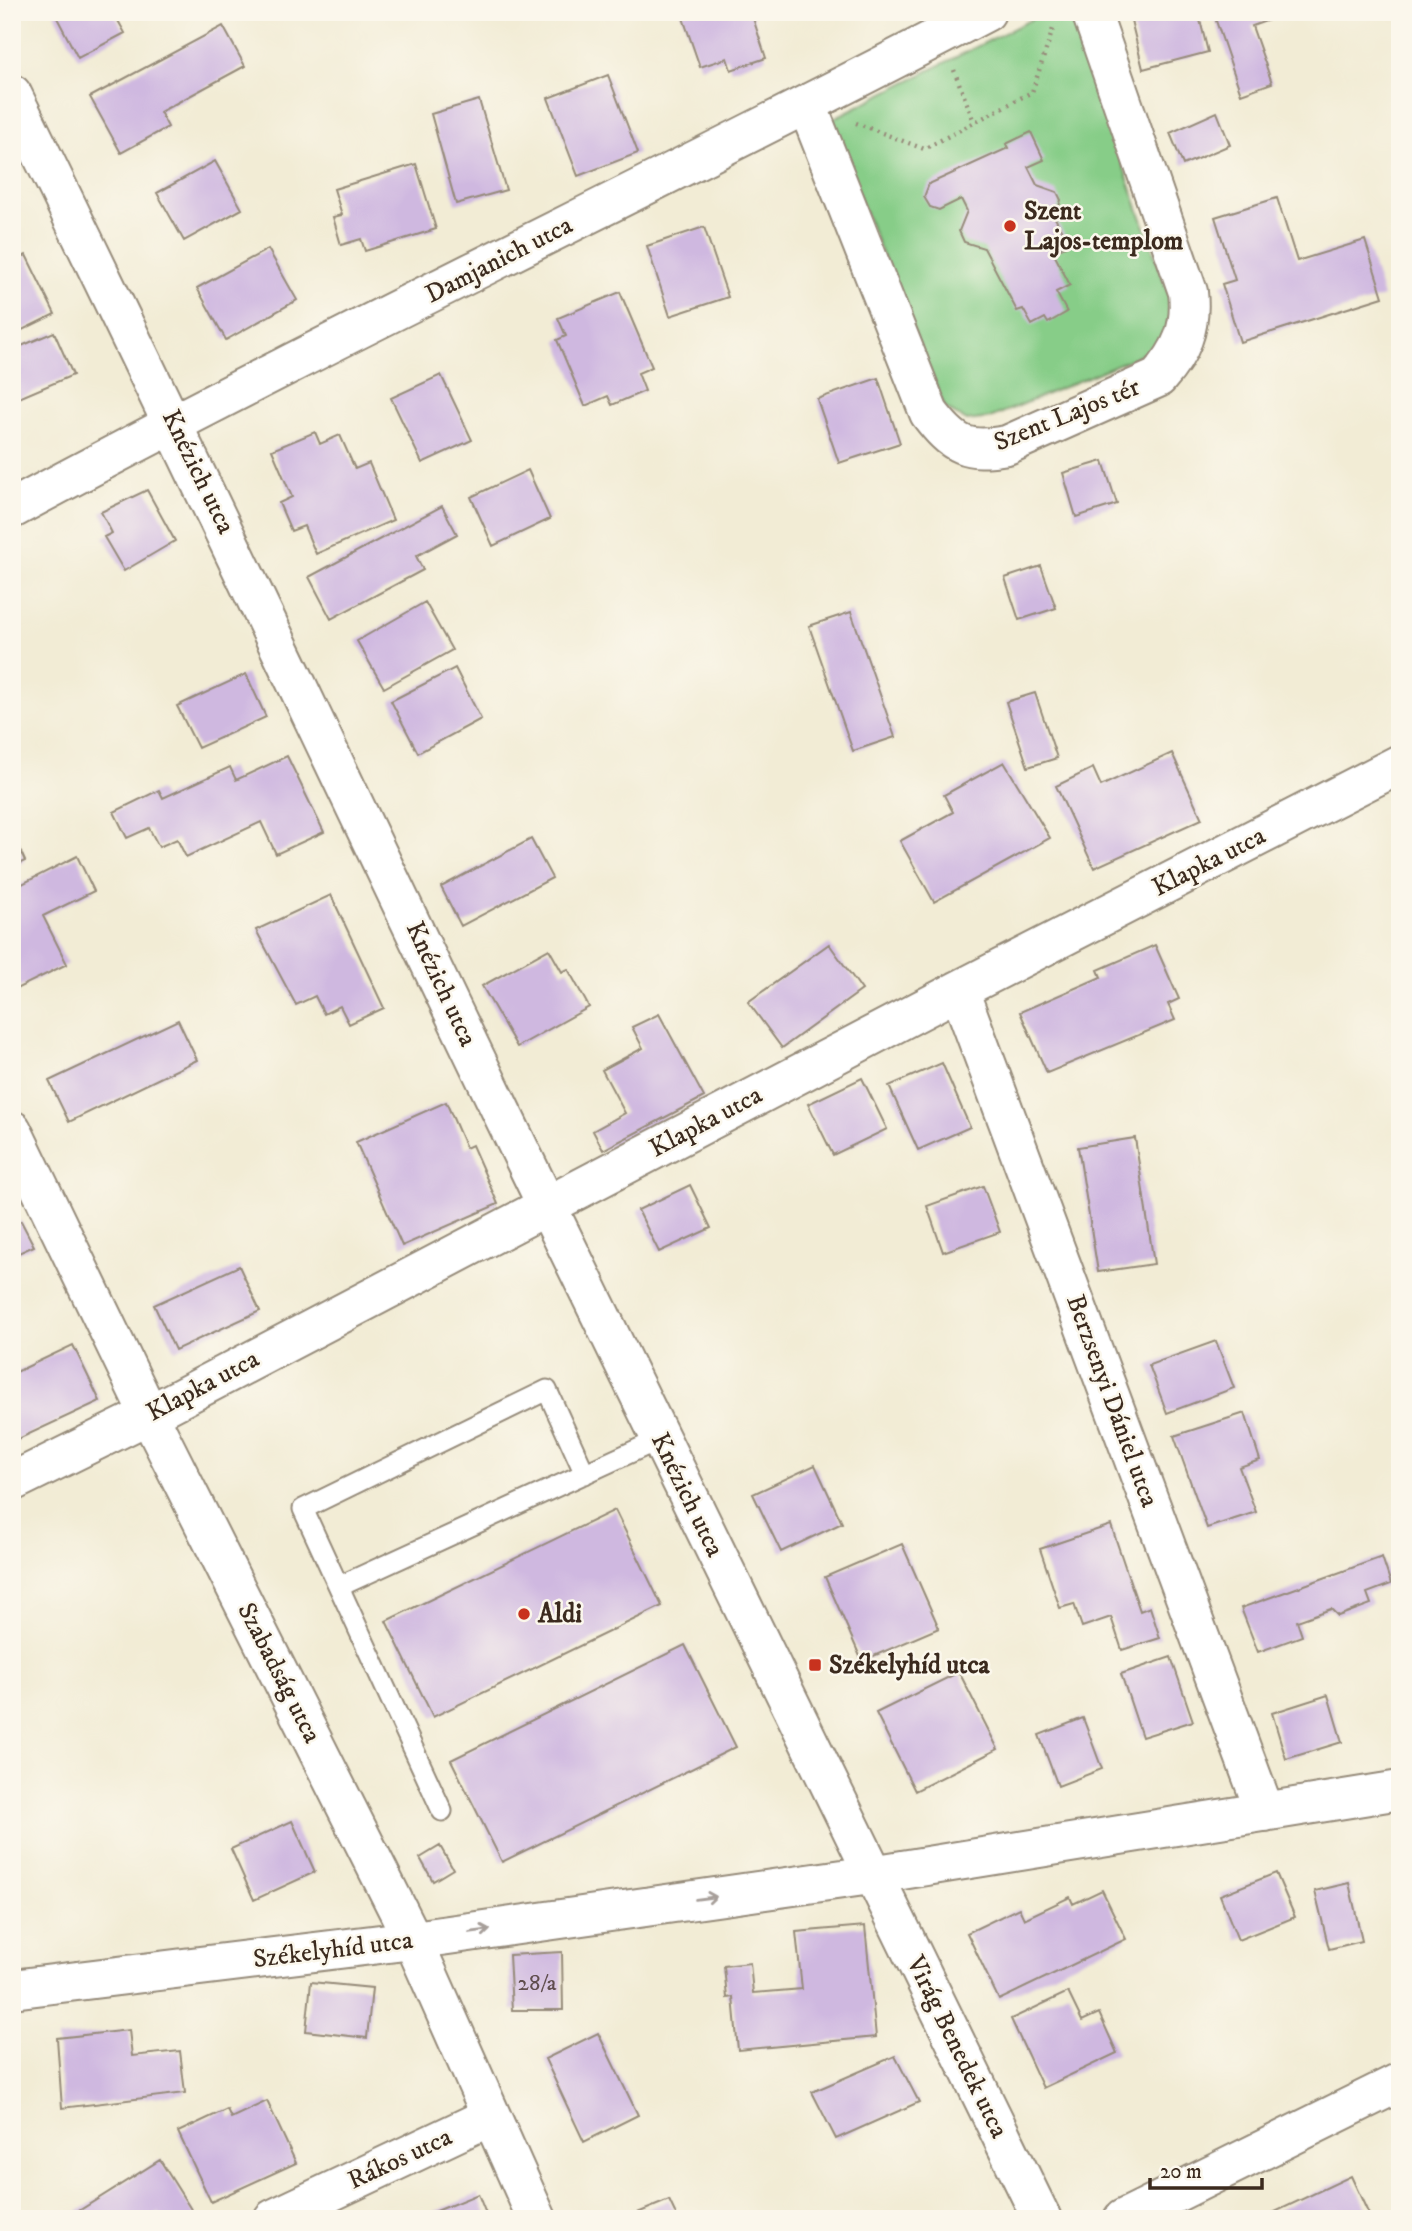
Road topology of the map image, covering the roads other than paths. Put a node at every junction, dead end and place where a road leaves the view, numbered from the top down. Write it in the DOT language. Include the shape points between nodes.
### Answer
graph roads {
  1 [pos="986,12"];
  2 [pos="1091,12"];
  3 [pos="12,94"];
  4 [pos="807,106"];
  5 [pos="174,422"];
  6 [pos="12,509"];
  7 [pos="1398,773"];
  8 [pos="959,990"];
  9 [pos="12,1130"];
  10 [pos="546,1205"];
  11 [pos="150,1414"];
  12 [pos="660,1439"];
  13 [pos="584,1474"];
  14 [pos="12,1482"];
  15 [pos="340,1586"];
  16 [pos="1400,1790"];
  17 [pos="442,1811"];
  18 [pos="1265,1812"];
  19 [pos="871,1875"];
  20 [pos="413,1940"];
  21 [pos="12,1989"];
  22 [pos="1400,2082"];
  23 [pos="489,2117"];
  24 [pos="273,2219"];
  25 [pos="537,2219"];
  26 [pos="1042,2219"];
  27 [pos="1123,2219"];
  1 -- 4 [label="street, Damjanich utca"];
  2 -- 4 [label="street, Szent Lajos tér" via="1188,292 1190,314 1174,360 1157,378 1007,445 963,447 943,432 929,413"];
  3 -- 5 [label="street, Knézich utca"];
  4 -- 5 [label="street, Damjanich utca"];
  5 -- 6 [label="street, Damjanich utca"];
  5 -- 10 [label="street, Knézich utca"];
  7 -- 8 [label="street, Klapka utca"];
  8 -- 10 [label="street, Klapka utca"];
  8 -- 18 [label="street, Berzsenyi Dániel utca"];
  9 -- 11 [label="street, Szabadság utca"];
  10 -- 11 [label="street, Klapka utca"];
  10 -- 12 [label="street, Knézich utca"];
  11 -- 14 [label="street, Klapka utca"];
  11 -- 20 [label="street, Szabadság utca"];
  12 -- 13 [label="lane"];
  12 -- 19 [label="street, Knézich utca"];
  13 -- 15 [label="lane"];
  13 -- 15 [label="lane" via="547,1390 303,1509"];
  15 -- 17 [label="lane"];
  16 -- 18 [label="street, Székelyhíd utca"];
  18 -- 19 [label="street, Székelyhíd utca"];
  20 -- 19 [label="street, Székelyhíd utca, one-way"];
  19 -- 26 [label="street, Virág Benedek utca"];
  20 -- 21 [label="street, Székelyhíd utca"];
  20 -- 23 [label="street, Szabadság utca"];
  22 -- 27 [label="street"];
  23 -- 24 [label="street, Rákos utca"];
  23 -- 25 [label="street, Szabadság utca"];
}
